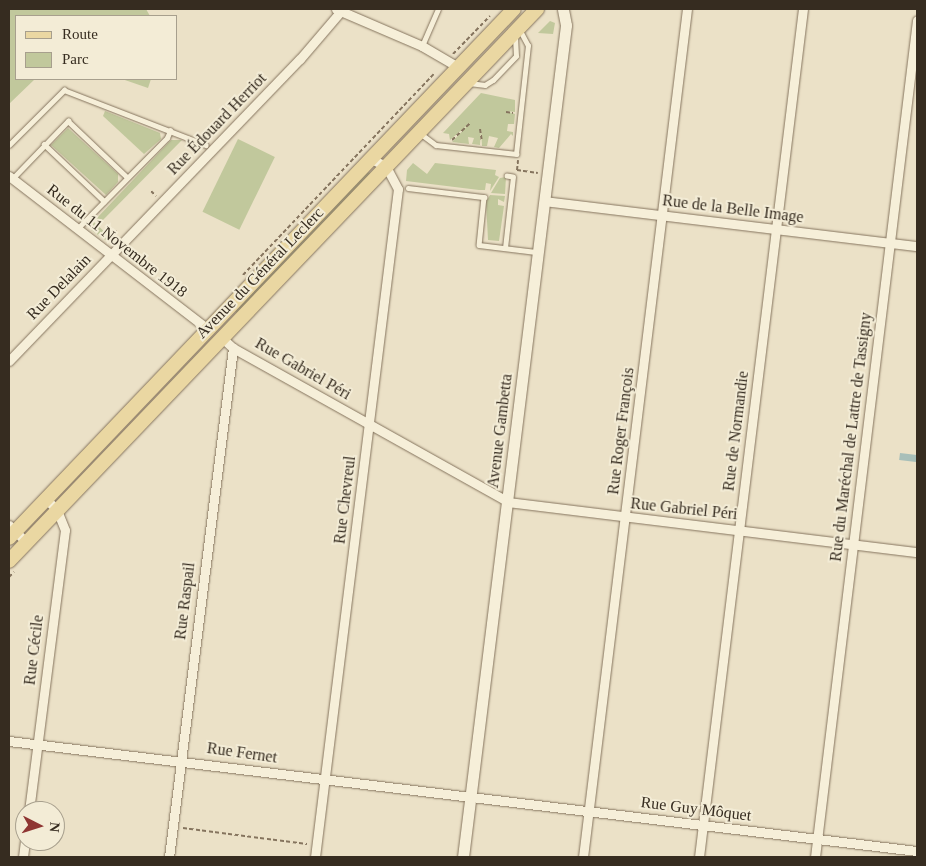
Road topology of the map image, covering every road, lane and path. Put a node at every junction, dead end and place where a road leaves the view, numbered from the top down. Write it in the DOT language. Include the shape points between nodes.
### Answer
graph roads {
  1 [pos="438,9"];
  2 [pos="514,9"];
  3 [pos="537,9"];
  4 [pos="563,9"];
  5 [pos="686,9"];
  6 [pos="803,9"];
  7 [pos="338,10"];
  8 [pos="492,14"];
  9 [pos="917,20"];
  10 [pos="917,25"];
  11 [pos="516,30"];
  12 [pos="422,46"];
  13 [pos="455,61"];
  14 [pos="465,81"];
  15 [pos="470,123"];
  16 [pos="480,130"];
  17 [pos="170,131"];
  18 [pos="417,131"];
  19 [pos="44,144"];
  20 [pos="9,145"];
  21 [pos="206,145"];
  22 [pos="449,147"];
  23 [pos="480,150"];
  24 [pos="516,154"];
  25 [pos="371,159"];
  26 [pos="386,166"];
  27 [pos="507,176"];
  28 [pos="127,177"];
  29 [pos="513,177"];
  30 [pos="10,178"];
  31 [pos="408,188"];
  32 [pos="151,191"];
  33 [pos="156,196"];
  34 [pos="104,201"];
  35 [pos="544,201"];
  36 [pos="663,216"];
  37 [pos="77,229"];
  38 [pos="776,229"];
  39 [pos="116,230"];
  40 [pos="110,242"];
  41 [pos="890,242"];
  42 [pos="917,246"];
  43 [pos="505,248"];
  44 [pos="538,253"];
  45 [pos="111,255"];
  46 [pos="208,329"];
  47 [pos="222,338"];
  48 [pos="234,348"];
  49 [pos="9,361"];
  50 [pos="370,424"];
  51 [pos="46,499"];
  52 [pos="508,502"];
  53 [pos="57,510"];
  54 [pos="625,517"];
  55 [pos="739,530"];
  56 [pos="11,531"];
  57 [pos="26,542"];
  58 [pos="852,545"];
  59 [pos="917,552"];
  60 [pos="9,560"];
  61 [pos="9,741"];
  62 [pos="37,744"];
  63 [pos="180,760"];
  64 [pos="325,779"];
  65 [pos="471,796"];
  66 [pos="30,801"];
  67 [pos="589,811"];
  68 [pos="703,825"];
  69 [pos="172,826"];
  70 [pos="817,840"];
  71 [pos="316,846"];
  72 [pos="917,851"];
  73 [pos="169,857"];
  74 [pos="315,857"];
  75 [pos="464,857"];
  76 [pos="583,857"];
  77 [pos="699,857"];
  78 [pos="815,857"];
  1 -- 12 [label="lane"];
  2 -- 13 [label="main road, Avenue du Général Leclerc"];
  3 -- 11 [label="main road, Avenue du Général Leclerc"];
  4 -- 35 [label="street, Avenue Gambetta" via="566,25"];
  5 -- 36 [label="street, Rue Roger François"];
  6 -- 38 [label="street, Rue de Normandie"];
  7 -- 12 [label="street"];
  7 -- 45 [label="street, Rue Édouard Herriot" via="300,59"];
  8 -- 13 [label="path"];
  9 -- 10 [label="street, Rue du Maréchal de Lattre de Tassigny"];
  10 -- 41 [label="street, Rue du Maréchal de Lattre de Tassigny"];
  11 -- 14 [label="main road, Avenue du Général Leclerc"];
  11 -- 24 [label="lane" via="528,46"];
  12 -- 13 [label="street"];
  13 -- 14 [label="main road"];
  13 -- 25 [label="main road, Avenue du Général Leclerc"];
  14 -- 18 [label="main road, Avenue du Général Leclerc"];
  15 -- 22 [label="path" via="449,142"];
  16 -- 23 [label="path"];
  17 -- 20 [label="lane" via="64,90"];
  17 -- 21 [label="lane"];
  17 -- 28 [label="lane"];
  18 -- 22 [label="lane" via="436,145"];
  18 -- 26 [label="main road, Avenue du Général Leclerc"];
  19 -- 28 [label="lane" via="68,121"];
  19 -- 30 [label="lane"];
  19 -- 34 [label="lane"];
  22 -- 23 [label="lane"];
  23 -- 24 [label="lane"];
  24 -- 29 [label="path" via="517,170 516,177"];
  25 -- 26 [label="street"];
  25 -- 46 [label="main road, Avenue du Général Leclerc"];
  26 -- 47 [label="main road, Avenue du Général Leclerc"];
  26 -- 50 [label="street, Rue Chevreul" via="398,188"];
  27 -- 29 [label="lane"];
  28 -- 34 [label="lane"];
  29 -- 43 [label="lane"];
  30 -- 37 [label="street, Rue du 11 Novembre 1918"];
  31 -- 43 [label="lane" via="484,196 478,245"];
  32 -- 33 [label="path"];
  34 -- 37 [label="lane"];
  35 -- 36 [label="street, Rue de la Belle Image"];
  35 -- 44 [label="street, Avenue Gambetta"];
  36 -- 38 [label="street, Rue de la Belle Image"];
  36 -- 54 [label="street, Rue Roger François"];
  37 -- 45 [label="street, Rue du 11 Novembre 1918"];
  38 -- 41 [label="street, Rue de la Belle Image"];
  38 -- 55 [label="street, Rue de Normandie"];
  39 -- 40 [label="path"];
  41 -- 42 [label="street, Rue de la Belle Image"];
  41 -- 58 [label="street, Rue du Maréchal de Lattre de Tassigny"];
  43 -- 44 [label="lane"];
  44 -- 52 [label="street, Avenue Gambetta"];
  45 -- 46 [label="street, Rue du 11 Novembre 1918"];
  45 -- 49 [label="street, Rue Delalain"];
  46 -- 47 [label="main road"];
  46 -- 51 [label="main road, Avenue du Général Leclerc"];
  47 -- 48 [label="street, Rue Gabriel Péri"];
  47 -- 53 [label="main road, Avenue du Général Leclerc"];
  48 -- 50 [label="street, Rue Gabriel Péri"];
  48 -- 63 [label="street, Rue Raspail"];
  50 -- 52 [label="street, Rue Gabriel Péri"];
  50 -- 64 [label="street, Rue Chevreul"];
  51 -- 53 [label="street, Rue Cécile"];
  51 -- 56 [label="main road, Avenue du Général Leclerc"];
  52 -- 54 [label="street, Rue Gabriel Péri"];
  52 -- 65 [label="street, Avenue Gambetta"];
  53 -- 57 [label="main road, Avenue du Général Leclerc"];
  53 -- 62 [label="street, Rue Cécile" via="65,530"];
  54 -- 55 [label="street, Rue Gabriel Péri"];
  54 -- 67 [label="street, Rue Roger François"];
  55 -- 58 [label="street, Rue Gabriel Péri"];
  55 -- 68 [label="street, Rue de Normandie"];
  56 -- 57 [label="street"];
  57 -- 60 [label="main road, Avenue du Général Leclerc"];
  58 -- 59 [label="street, Rue Gabriel Péri"];
  58 -- 70 [label="street, Rue du Maréchal de Lattre de Tassigny"];
  61 -- 62 [label="street, Rue Fernet"];
  62 -- 63 [label="street, Rue Fernet"];
  62 -- 66 [label="street, Rue Cécile"];
  63 -- 64 [label="street, Rue Fernet"];
  63 -- 69 [label="street, Rue Raspail"];
  64 -- 65 [label="street, Rue Fernet"];
  64 -- 71 [label="street, Rue Chevreul"];
  65 -- 67 [label="street, Rue Guy Môquet"];
  65 -- 75 [label="street, Avenue Gambetta"];
  67 -- 68 [label="street, Rue Guy Môquet"];
  67 -- 76 [label="street, Rue Roger François"];
  68 -- 70 [label="street, Rue Guy Môquet"];
  68 -- 77 [label="street, Rue de Normandie"];
  69 -- 71 [label="path"];
  69 -- 73 [label="street, Rue Raspail"];
  70 -- 72 [label="street, Rue Guy Môquet"];
  70 -- 78 [label="street, Rue du Maréchal de Lattre de Tassigny"];
  71 -- 74 [label="street, Rue Chevreul"];
}
